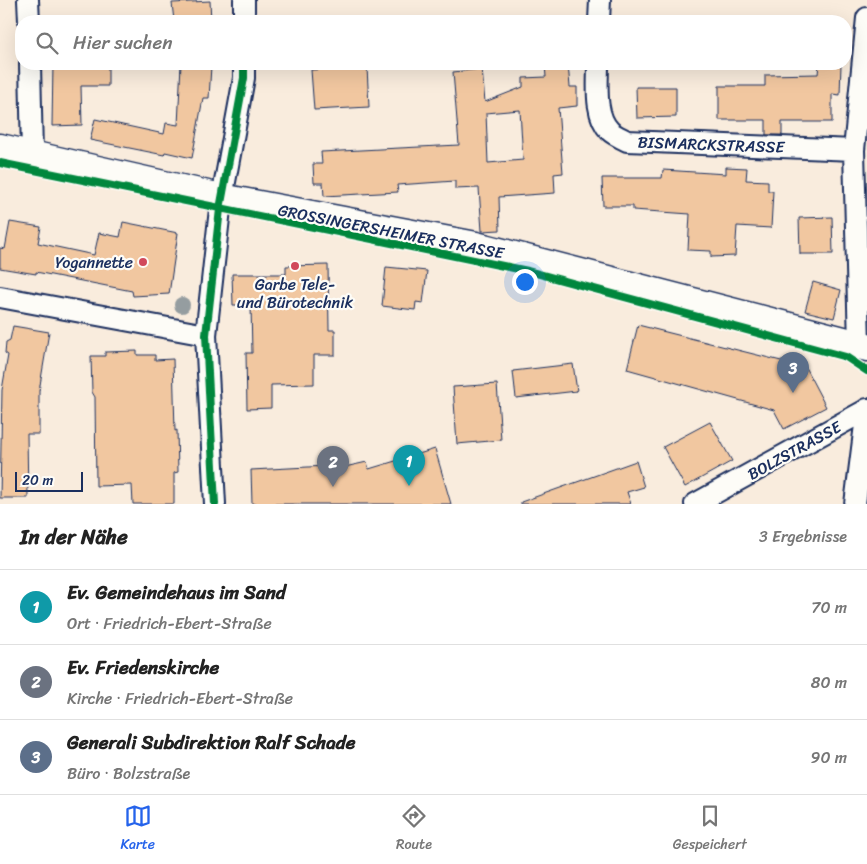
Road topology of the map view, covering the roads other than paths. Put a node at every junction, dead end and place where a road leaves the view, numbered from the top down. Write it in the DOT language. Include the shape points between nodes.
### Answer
graph roads {
  1 [pos="28,0"];
  2 [pos="244,0"];
  3 [pos="600,0"];
  4 [pos="29,15"];
  5 [pos="244,15"];
  6 [pos="599,15"];
  7 [pos="867,18"];
  8 [pos="30,70"];
  9 [pos="244,70"];
  10 [pos="598,70"];
  11 [pos="0,148"];
  12 [pos="854,150"];
  13 [pos="32,154"];
  14 [pos="222,198"];
  15 [pos="0,297"];
  16 [pos="206,335"];
  17 [pos="863,346"];
  18 [pos="867,410"];
  19 [pos="215,504"];
  20 [pos="695,504"];
  21 [pos="855,504"];
  1 -- 4 [label="street"];
  2 -- 5 [label="street"];
  3 -- 6 [label="street"];
  7 -- 12 [label="street"];
  8 -- 13 [label="street"];
  9 -- 14 [label="street"];
  10 -- 12 [label="street, BISMARCKSTRASSE" via="601,118 610,132 627,141"];
  11 -- 13 [label="main road, GROSSINGERSHEIMER STRASSE"];
  12 -- 17 [label="street"];
  13 -- 14 [label="main road, GROSSINGERSHEIMER STRASSE"];
  14 -- 16 [label="street"];
  14 -- 17 [label="main road, GROSSINGERSHEIMER STRASSE" via="476,246"];
  15 -- 16 [label="street"];
  16 -- 19 [label="street"];
  18 -- 20 [label="street, BOLZSTRASSE"];
  18 -- 21 [label="street"];
}
